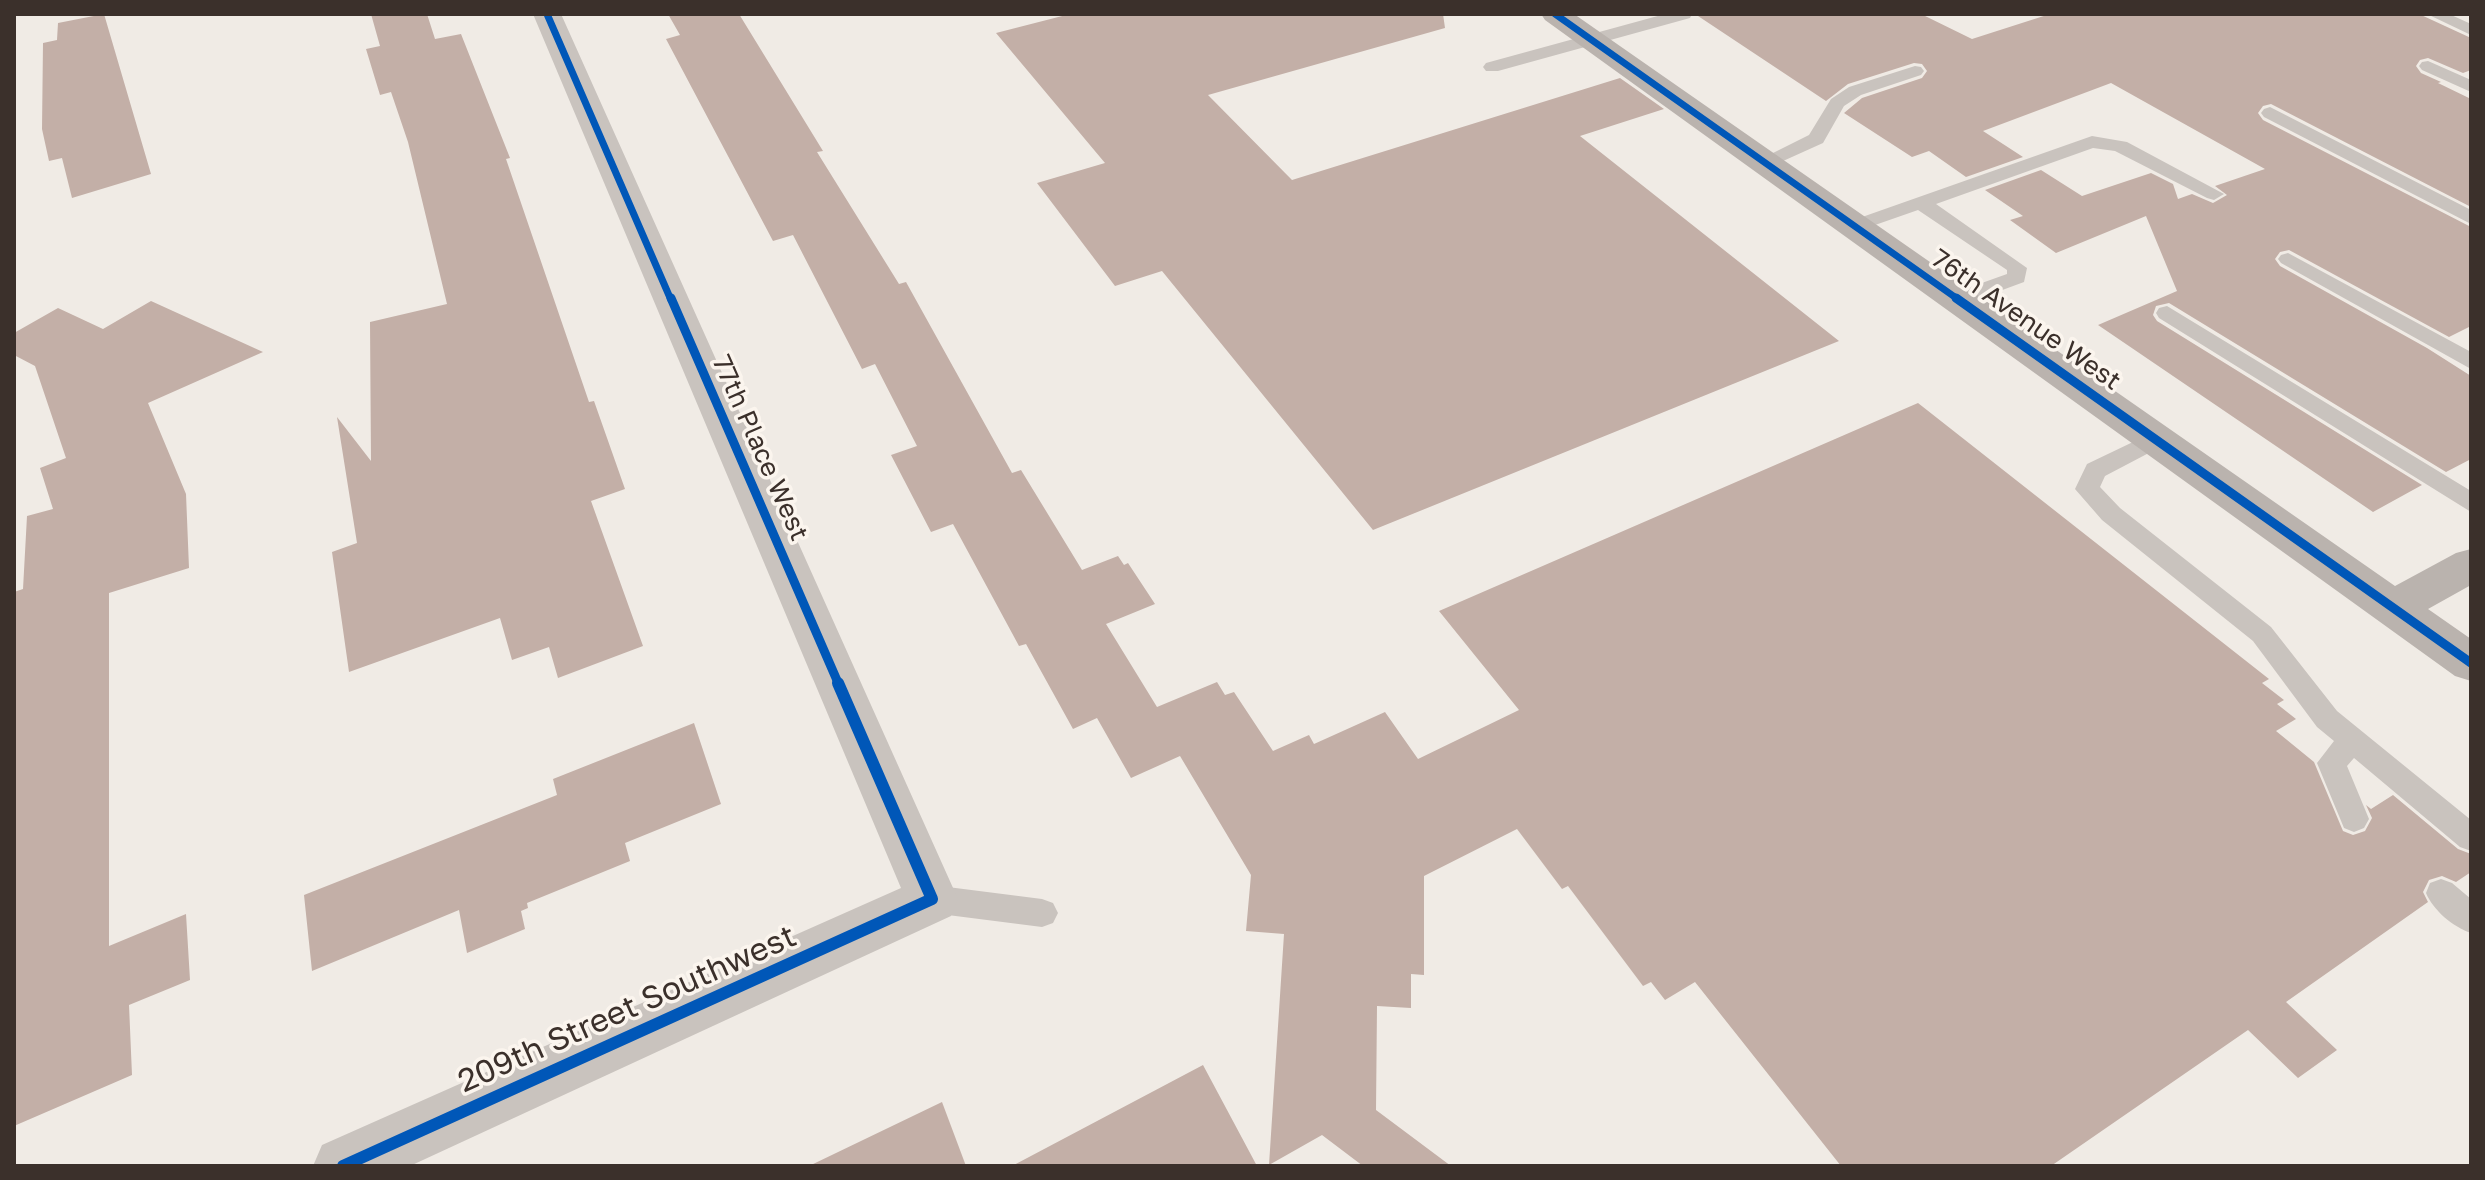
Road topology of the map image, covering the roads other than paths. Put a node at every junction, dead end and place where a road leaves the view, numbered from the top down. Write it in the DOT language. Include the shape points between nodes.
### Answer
graph roads {
  1 [pos="547,14"];
  2 [pos="1555,14"];
  3 [pos="1684,14"];
  4 [pos="2435,14"];
  5 [pos="2471,30"];
  6 [pos="1590,39"];
  7 [pos="2428,66"];
  8 [pos="1492,67"];
  9 [pos="1915,71"];
  10 [pos="2471,87"];
  11 [pos="2270,113"];
  12 [pos="1765,162"];
  13 [pos="2214,194"];
  14 [pos="1921,203"];
  15 [pos="2471,218"];
  16 [pos="1855,226"];
  17 [pos="2288,259"];
  18 [pos="1959,299"];
  19 [pos="2167,313"];
  20 [pos="2471,362"];
  21 [pos="2156,439"];
  22 [pos="2471,503"];
  23 [pos="2471,565"];
  24 [pos="2393,608"];
  25 [pos="2471,663"];
  26 [pos="2353,741"];
  27 [pos="2354,819"];
  28 [pos="2471,838"];
  29 [pos="2441,893"];
  30 [pos="932,899"];
  31 [pos="1042,913"];
  32 [pos="2471,919"];
  33 [pos="343,1166"];
  1 -- 30 [label="street, 77th Place West"];
  2 -- 6 [label="street, 76th Avenue West"];
  3 -- 6 [label="lane"];
  4 -- 5 [label="lane"];
  6 -- 8 [label="lane"];
  6 -- 12 [label="street, 76th Avenue West"];
  7 -- 10 [label="lane"];
  9 -- 12 [label="lane" via="1855,91 1837,103 1816,139"];
  11 -- 15 [label="lane"];
  12 -- 16 [label="street, 76th Avenue West"];
  13 -- 14 [label="lane" via="2120,146 2092,142"];
  14 -- 16 [label="lane"];
  14 -- 18 [label="lane" via="2017,268 2017,277"];
  16 -- 18 [label="street, 76th Avenue West"];
  17 -- 20 [label="lane"];
  18 -- 21 [label="street, 76th Avenue West"];
  19 -- 22 [label="lane"];
  21 -- 24 [label="street, 76th Avenue West"];
  21 -- 26 [label="lane" via="2096,470 2087,489 2262,634 2327,719"];
  23 -- 24 [label="street"];
  24 -- 25 [label="street, 76th Avenue West"];
  26 -- 27 [label="lane" via="2331,763"];
  26 -- 28 [label="lane"];
  29 -- 32 [label="lane"];
  30 -- 31 [label="lane"];
  30 -- 33 [label="street, 209th Street Southwest"];
}
